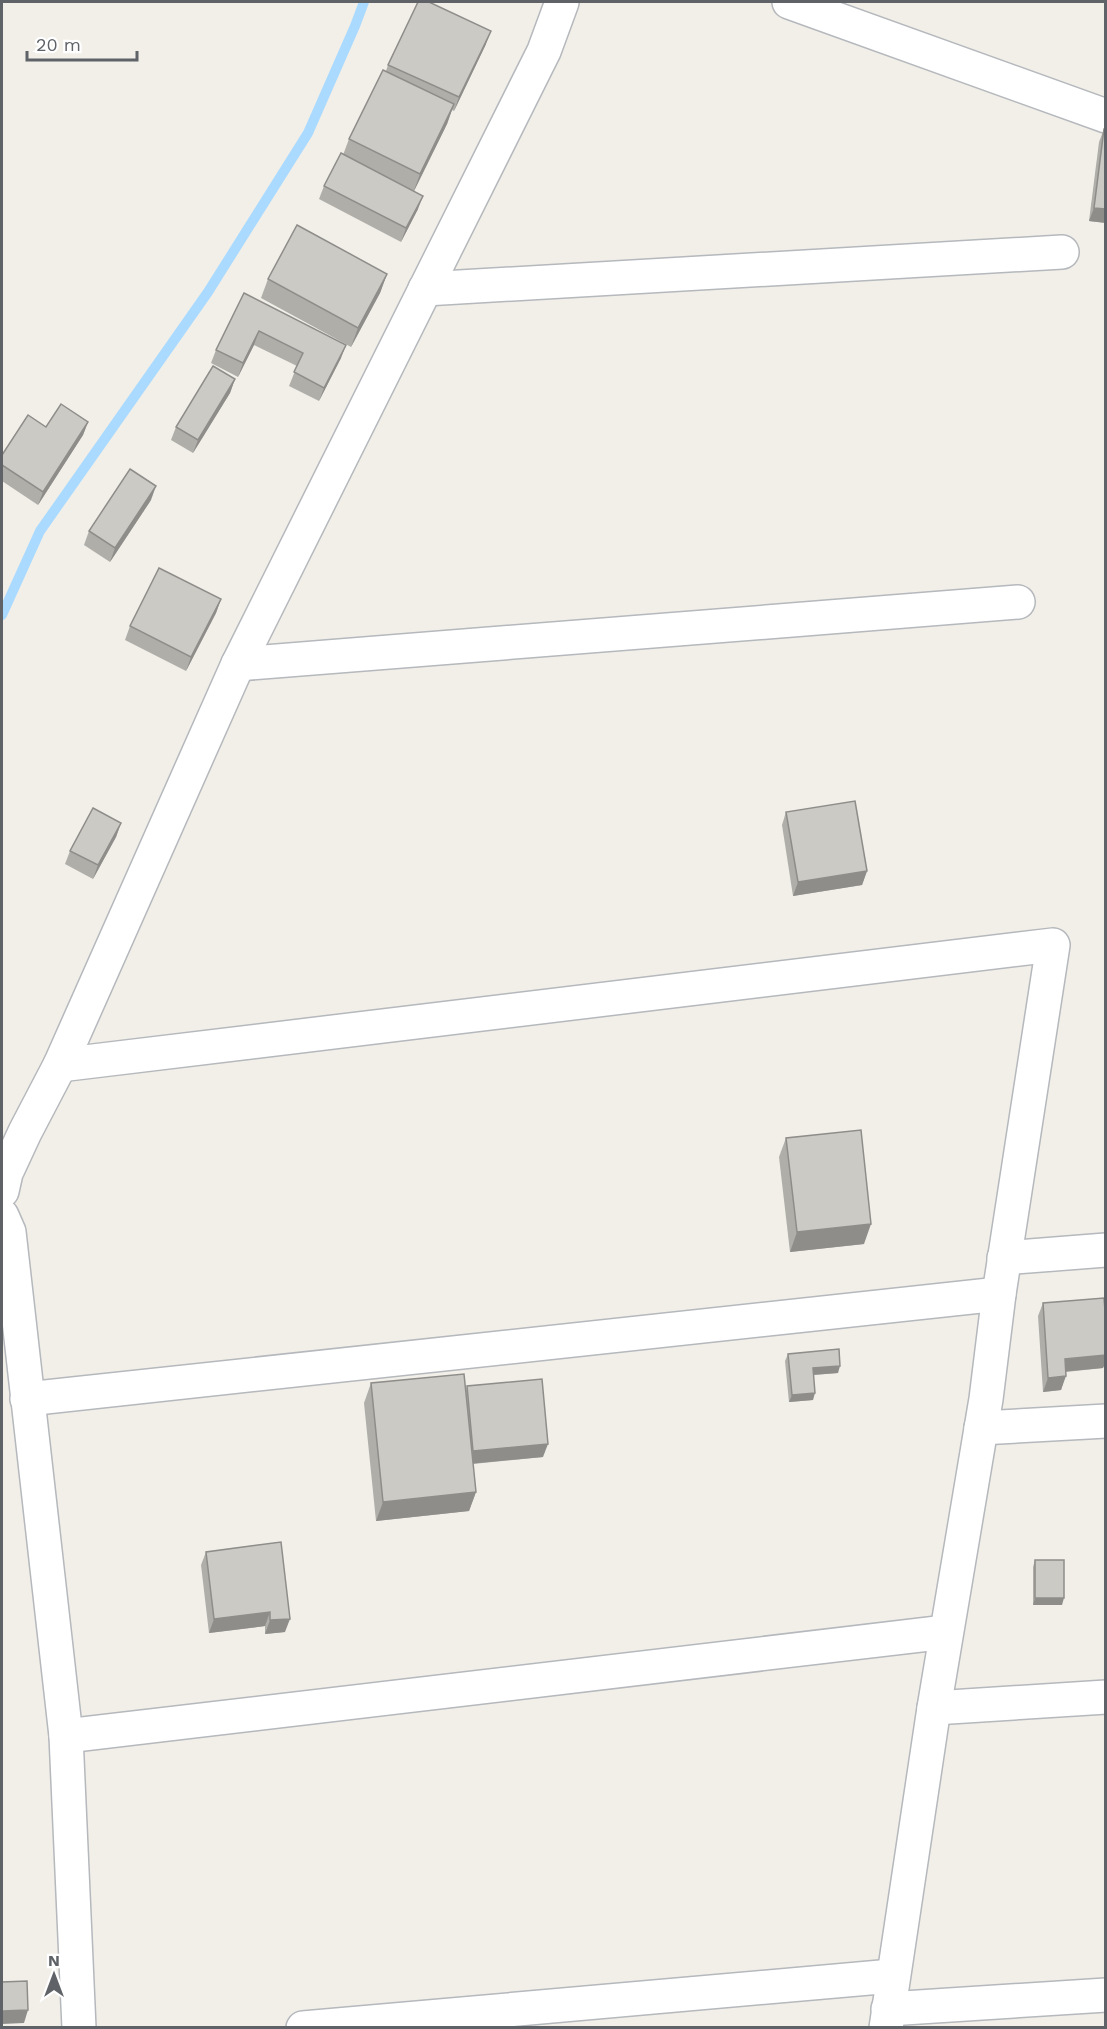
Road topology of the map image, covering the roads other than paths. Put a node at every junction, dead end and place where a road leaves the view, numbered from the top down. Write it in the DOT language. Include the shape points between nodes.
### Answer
graph roads {
  1 [pos="562,2"];
  2 [pos="789,2"];
  3 [pos="1106,116"];
  4 [pos="1062,252"];
  5 [pos="425,289"];
  6 [pos="1018,602"];
  7 [pos="238,664"];
  8 [pos="60,1065"];
  9 [pos="2,1191"];
  10 [pos="2,1216"];
  11 [pos="1106,1250"];
  12 [pos="1004,1258"];
  13 [pos="999,1294"];
  14 [pos="27,1399"];
  15 [pos="1106,1421"];
  16 [pos="981,1428"];
  17 [pos="946,1632"];
  18 [pos="1106,1697"];
  19 [pos="934,1708"];
  20 [pos="66,1736"];
  21 [pos="892,1976"];
  22 [pos="1106,1995"];
  23 [pos="887,2018"];
  24 [pos="79,2028"];
  25 [pos="303,2028"];
  1 -- 5 [label="street" via="544,51"];
  2 -- 3 [label="street"];
  4 -- 5 [label="street"];
  5 -- 7 [label="street"];
  6 -- 7 [label="street"];
  7 -- 8 [label="street"];
  8 -- 9 [label="street" via="6,1173"];
  8 -- 12 [label="street" via="1053,945"];
  10 -- 14 [label="street" via="9,1232"];
  11 -- 12 [label="street"];
  12 -- 13 [label="street"];
  13 -- 14 [label="street"];
  13 -- 16 [label="street"];
  14 -- 20 [label="street"];
  15 -- 16 [label="street"];
  16 -- 17 [label="street"];
  17 -- 19 [label="street"];
  17 -- 20 [label="street"];
  18 -- 19 [label="street"];
  19 -- 21 [label="street"];
  20 -- 24 [label="street"];
  21 -- 23 [label="street"];
  21 -- 25 [label="street"];
  22 -- 23 [label="street"];
}
